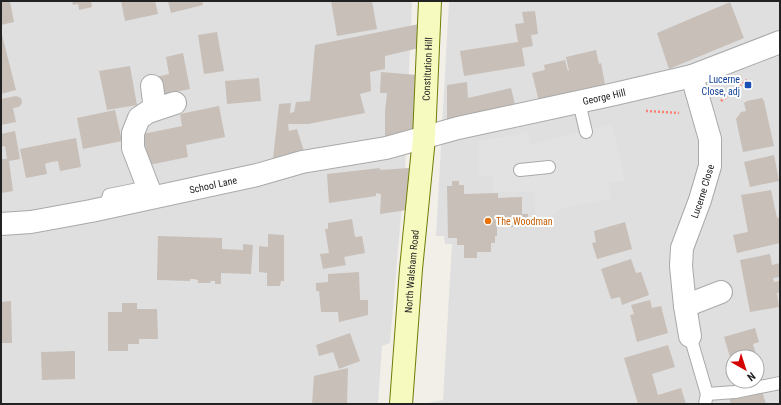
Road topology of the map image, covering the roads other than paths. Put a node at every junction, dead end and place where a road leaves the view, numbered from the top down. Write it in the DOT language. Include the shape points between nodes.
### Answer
graph roads {
  1 [pos="430,1"];
  2 [pos="780,42"];
  3 [pos="692,76"];
  4 [pos="152,86"];
  5 [pos="579,102"];
  6 [pos="586,132"];
  7 [pos="424,138"];
  8 [pos="549,166"];
  9 [pos="520,170"];
  10 [pos="208,186"];
  11 [pos="148,187"];
  12 [pos="105,208"];
  13 [pos="1,224"];
  14 [pos="721,292"];
  15 [pos="685,306"];
  16 [pos="690,336"];
  17 [pos="780,383"];
  18 [pos="706,399"];
  19 [pos="401,404"];
  1 -- 7 [label="main road, Constitution Hill"];
  2 -- 3 [label="street, George Hill"];
  3 -- 5 [label="street, George Hill"];
  3 -- 15 [label="street, Lucerne Close" via="710,139 710,166 682,248"];
  4 -- 11 [label="street" via="165,106 140,118 134,133 133,148"];
  5 -- 6 [label="lane"];
  5 -- 7 [label="street, George Hill" via="458,128"];
  7 -- 10 [label="street, School Lane" via="386,148 302,162"];
  7 -- 19 [label="main road, North Walsham Road"];
  8 -- 9 [label="lane"];
  10 -- 11 [label="lane" via="200,176"];
  10 -- 12 [label="street, School Lane"];
  11 -- 12 [label="lane" via="108,195"];
  12 -- 13 [label="street, School Lane" via="31,222"];
  14 -- 15 [label="street"];
  15 -- 16 [label="street, Lucerne Close"];
  16 -- 18 [label="lane"];
  17 -- 18 [label="lane"];
}
